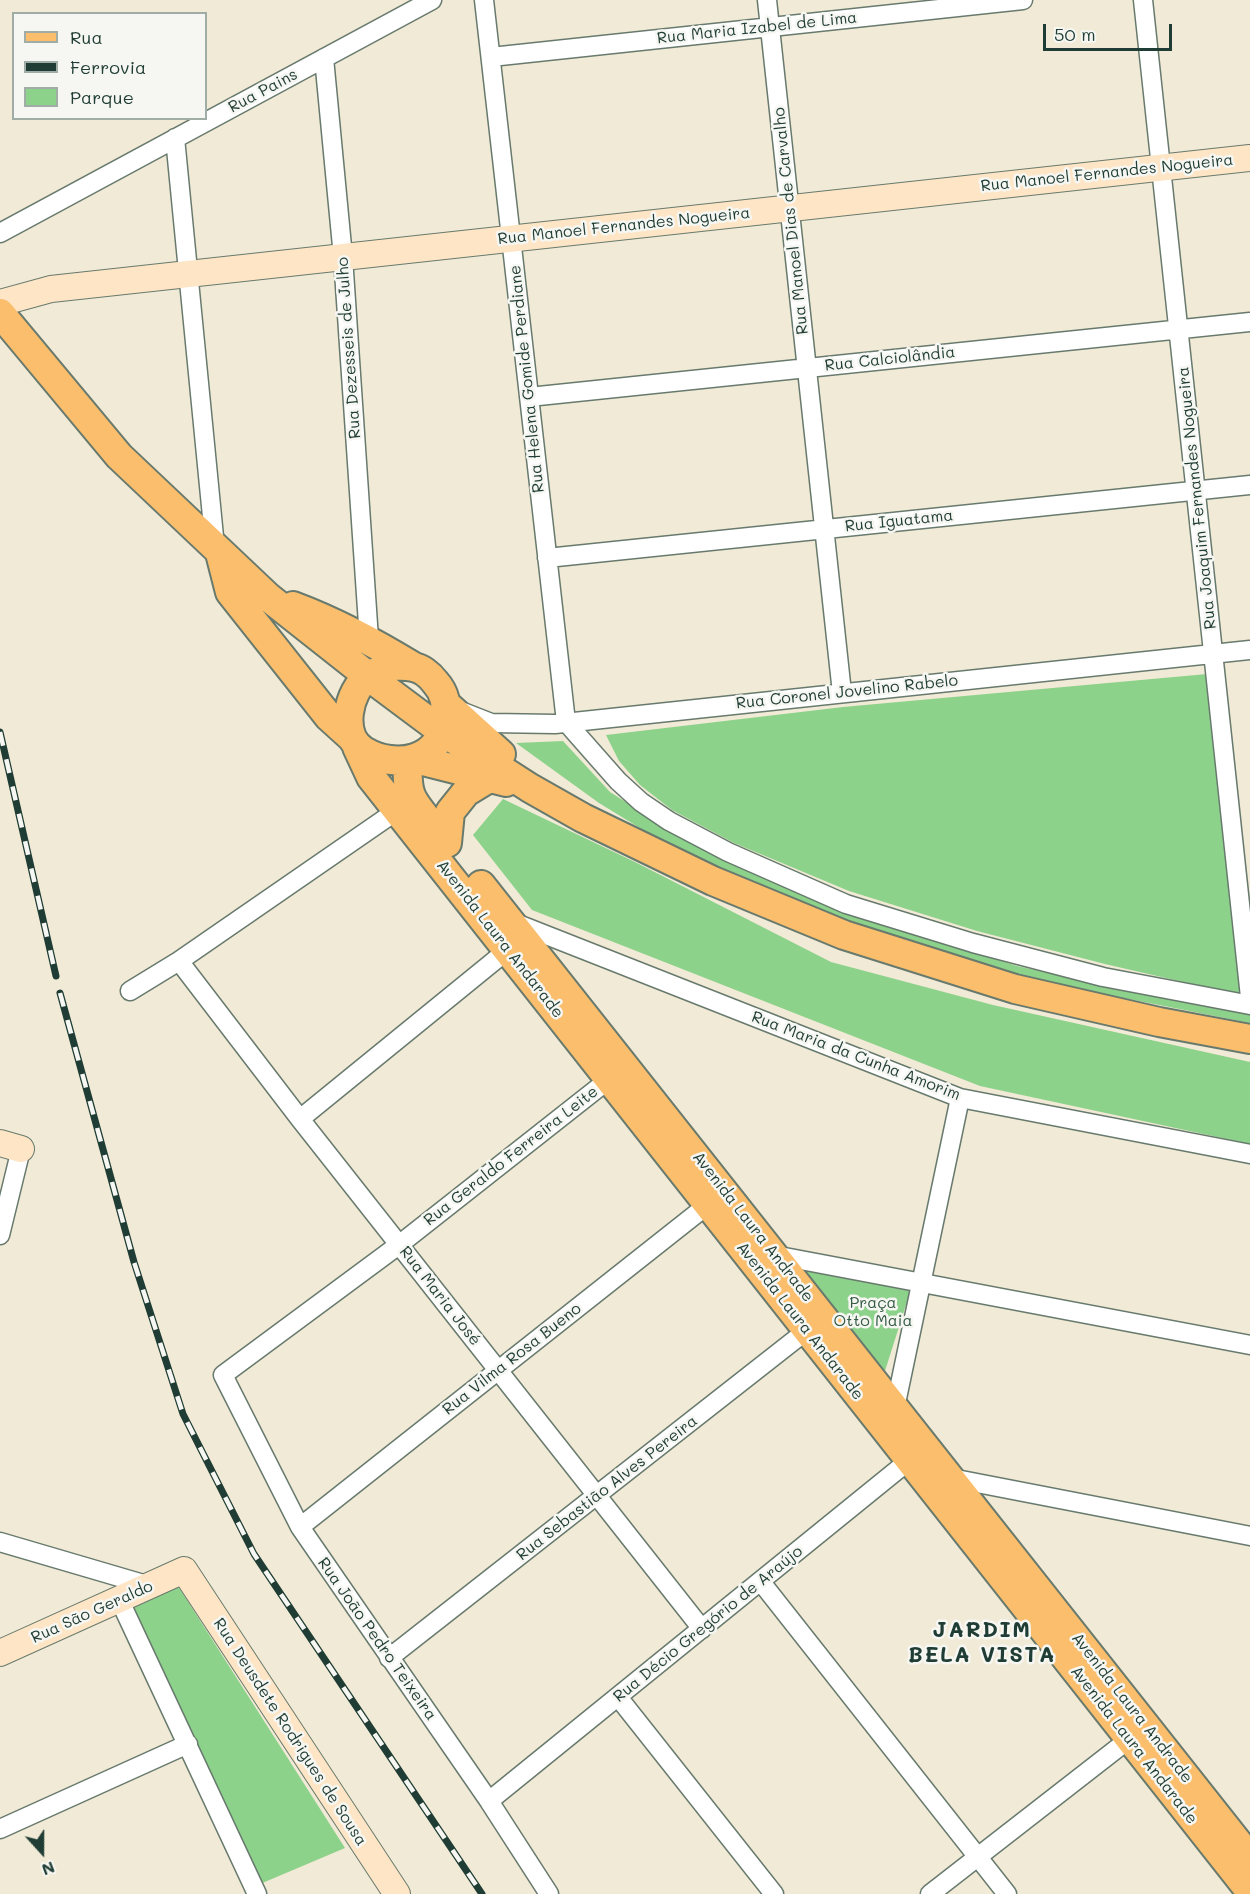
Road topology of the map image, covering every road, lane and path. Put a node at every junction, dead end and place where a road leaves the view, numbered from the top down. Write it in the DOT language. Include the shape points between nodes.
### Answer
graph roads {
  1 [pos="432,0"];
  2 [pos="484,0"];
  3 [pos="768,0"];
  4 [pos="1023,0"];
  5 [pos="1143,0"];
  6 [pos="770,27"];
  7 [pos="491,57"];
  8 [pos="324,58"];
  9 [pos="175,138"];
  10 [pos="1250,158"];
  11 [pos="1161,167"];
  12 [pos="790,208"];
  13 [pos="0,233"];
  14 [pos="511,239"];
  15 [pos="343,257"];
  16 [pos="189,274"];
  17 [pos="0,303"];
  18 [pos="0,313"];
  19 [pos="1250,322"];
  20 [pos="1179,329"];
  21 [pos="807,368"];
  22 [pos="529,397"];
  23 [pos="1250,485"];
  24 [pos="1196,491"];
  25 [pos="825,529"];
  26 [pos="217,550"];
  27 [pos="548,558"];
  28 [pos="268,597"];
  29 [pos="369,639"];
  30 [pos="1250,650"];
  31 [pos="1213,654"];
  32 [pos="414,667"];
  33 [pos="368,676"];
  34 [pos="842,693"];
  35 [pos="445,719"];
  36 [pos="566,722"];
  37 [pos="354,742"];
  38 [pos="411,759"];
  39 [pos="489,778"];
  40 [pos="530,788"];
  41 [pos="405,805"];
  42 [pos="447,843"];
  43 [pos="514,936"];
  44 [pos="179,961"];
  45 [pos="130,991"];
  46 [pos="1250,996"];
  47 [pos="1250,1005"];
  48 [pos="1250,1040"];
  49 [pos="617,1072"];
  50 [pos="960,1098"];
  51 [pos="300,1119"];
  52 [pos="10,1146"];
  53 [pos="1250,1154"];
  54 [pos="716,1197"];
  55 [pos="0,1235"];
  56 [pos="400,1244"];
  57 [pos="774,1255"];
  58 [pos="921,1283"];
  59 [pos="815,1323"];
  60 [pos="1250,1345"];
  61 [pos="498,1370"];
  62 [pos="223,1375"];
  63 [pos="895,1408"];
  64 [pos="918,1453"];
  65 [pos="943,1485"];
  66 [pos="597,1496"];
  67 [pos="300,1527"];
  68 [pos="1250,1536"];
  69 [pos="0,1542"];
  70 [pos="184,1570"];
  71 [pos="761,1582"];
  72 [pos="150,1586"];
  73 [pos="119,1599"];
  74 [pos="702,1629"];
  75 [pos="0,1653"];
  76 [pos="389,1658"];
  77 [pos="618,1697"];
  78 [pos="1138,1732"];
  79 [pos="188,1744"];
  80 [pos="489,1801"];
  81 [pos="0,1829"];
  82 [pos="977,1856"];
  83 [pos="1250,1858"];
  84 [pos="1250,1891"];
  85 [pos="253,1892"];
  86 [pos="397,1894"];
  87 [pos="549,1894"];
  88 [pos="774,1894"];
  89 [pos="930,1894"];
  90 [pos="1007,1894"];
  1 -- 8 [label="street, Rua Pains"];
  2 -- 7 [label="street, Rua Helena Gomide Perdiane"];
  3 -- 6 [label="street, Rua Manoel Dias de Carvalho"];
  4 -- 6 [label="street, Rua Maria Izabel de Lima"];
  5 -- 11 [label="street, Rua Joaquim Fernandes Nogueira"];
  6 -- 7 [label="street, Rua Maria Izabel de Lima"];
  6 -- 12 [label="street, Rua Manoel Dias de Carvalho"];
  7 -- 14 [label="street, Rua Helena Gomide Perdiane"];
  8 -- 9 [label="street, Rua Pains"];
  8 -- 15 [label="street, Rua Dezesseis de Julho"];
  9 -- 13 [label="street, Rua Pains"];
  9 -- 16 [label="street"];
  10 -- 11 [label="street, Rua Manoel Fernandes Nogueira"];
  11 -- 12 [label="street, Rua Manoel Fernandes Nogueira"];
  11 -- 20 [label="street, Rua Joaquim Fernandes Nogueira"];
  12 -- 14 [label="street, Rua Manoel Fernandes Nogueira"];
  12 -- 21 [label="street, Rua Manoel Dias de Carvalho"];
  14 -- 15 [label="street, Rua Manoel Fernandes Nogueira"];
  14 -- 22 [label="street, Rua Helena Gomide Perdiane"];
  15 -- 16 [label="street, Rua Manoel Fernandes Nogueira"];
  15 -- 29 [label="street, Rua Dezesseis de Julho"];
  16 -- 17 [label="street, Rua Manoel Fernandes Nogueira" via="51,289"];
  16 -- 26 [label="street"];
  18 -- 26 [label="main road" via="119,456"];
  19 -- 20 [label="street, Rua Calciolândia"];
  20 -- 21 [label="street, Rua Calciolândia"];
  20 -- 24 [label="street, Rua Joaquim Fernandes Nogueira"];
  21 -- 22 [label="street, Rua Calciolândia"];
  21 -- 25 [label="street, Rua Manoel Dias de Carvalho"];
  22 -- 27 [label="street, Rua Helena Gomide Perdiane"];
  23 -- 24 [label="street, Rua Iguatama"];
  24 -- 25 [label="street, Rua Iguatama"];
  24 -- 31 [label="street, Rua Joaquim Fernandes Nogueira"];
  25 -- 27 [label="street, Rua Iguatama"];
  25 -- 34 [label="street, Rua Manoel Dias de Carvalho"];
  26 -- 28 [label="main road"];
  26 -- 37 [label="main road" via="230,592 329,717"];
  27 -- 36 [label="street, Rua Helena Gomide Perdiane"];
  28 -- 29 [label="main road"];
  28 -- 33 [label="main road"];
  29 -- 32 [label="main road"];
  30 -- 31 [label="street, Rua Coronel Jovelino Rabelo"];
  31 -- 34 [label="street, Rua Coronel Jovelino Rabelo"];
  31 -- 46 [label="street, Rua Joaquim Fernandes Nogueira"];
  32 -- 33 [label="main road" via="390,666"];
  32 -- 35 [label="main road" via="430,675 441,688"];
  33 -- 35 [label="main road"];
  33 -- 37 [label="main road" via="355,693 348,715"];
  34 -- 36 [label="street, Rua Coronel Jovelino Rabelo"];
  35 -- 36 [label="street, Rua Coronel Jovelino Rabelo"];
  35 -- 38 [label="main road" via="432,748"];
  35 -- 40 [label="main road"];
  36 -- 47 [label="street" via="618,781 669,821 728,852 846,904 1103,977"];
  37 -- 38 [label="main road" via="374,757"];
  37 -- 41 [label="main road, Avenida Laura Andarade" via="371,777"];
  38 -- 39 [label="main road"];
  38 -- 41 [label="main road"];
  39 -- 40 [label="main road"];
  39 -- 42 [label="main road" via="466,792 450,812"];
  40 -- 48 [label="main road" via="713,880 844,935 1016,989"];
  41 -- 42 [label="main road"];
  41 -- 43 [label="main road, Avenida Laura Andarade"];
  41 -- 44 [label="street"];
  42 -- 43 [label="main road"];
  43 -- 49 [label="main road, Avenida Laura Andarade"];
  43 -- 50 [label="street, Rua Maria da Cunha Amorim"];
  43 -- 51 [label="street"];
  44 -- 45 [label="street"];
  44 -- 51 [label="street, Rua Maria José"];
  49 -- 54 [label="main road, Avenida Laura Andarade"];
  49 -- 56 [label="street, Rua Geraldo Ferreira Leite"];
  50 -- 53 [label="street, Rua Maria da Cunha Amorim"];
  50 -- 58 [label="street"];
  51 -- 56 [label="street, Rua Maria José"];
  52 -- 55 [label="street"];
  54 -- 57 [label="main road, Avenida Laura Andrade"];
  54 -- 59 [label="main road, Avenida Laura Andarade"];
  54 -- 61 [label="street, Rua Vilma Rosa Bueno"];
  56 -- 61 [label="street, Rua Maria José"];
  56 -- 62 [label="street, Rua Geraldo Ferreira Leite"];
  57 -- 58 [label="street"];
  57 -- 59 [label="main road, Avenida Laura Andrade"];
  58 -- 60 [label="street"];
  58 -- 63 [label="street"];
  59 -- 63 [label="main road, Avenida Laura Andrade"];
  59 -- 64 [label="main road, Avenida Laura Andarade"];
  59 -- 66 [label="street, Rua Sebastião Alves Pereira"];
  61 -- 66 [label="street, Rua Maria José"];
  61 -- 67 [label="street, Rua Vilma Rosa Bueno"];
  62 -- 67 [label="street, Rua João Pedro Teixeira"];
  63 -- 64 [label="main road, Avenida Laura Andrade"];
  64 -- 65 [label="main road, Avenida Laura Andarade"];
  64 -- 71 [label="street, Rua Décio Gregório de Araújo"];
  65 -- 68 [label="street"];
  65 -- 78 [label="main road, Avenida Laura Andarade"];
  66 -- 74 [label="street, Rua Maria José"];
  66 -- 76 [label="street, Rua Sebastião Alves Pereira"];
  67 -- 76 [label="street, Rua João Pedro Teixeira"];
  69 -- 72 [label="street"];
  70 -- 72 [label="street, Rua São Geraldo"];
  70 -- 86 [label="street, Rua Deusdete Rodrigues de Sousa"];
  71 -- 74 [label="street, Rua Décio Gregório de Araújo"];
  71 -- 82 [label="street"];
  72 -- 73 [label="street, Rua São Geraldo"];
  73 -- 75 [label="street, Rua São Geraldo"];
  73 -- 79 [label="street"];
  74 -- 77 [label="street, Rua Décio Gregório de Araújo"];
  76 -- 80 [label="street, Rua João Pedro Teixeira"];
  77 -- 80 [label="street, Rua Décio Gregório de Araújo"];
  77 -- 88 [label="street"];
  78 -- 82 [label="street"];
  78 -- 83 [label="main road, Avenida Laura Andrade"];
  78 -- 84 [label="main road, Avenida Laura Andarade"];
  79 -- 81 [label="street"];
  79 -- 85 [label="street"];
  80 -- 87 [label="street, Rua João Pedro Teixeira"];
  82 -- 89 [label="street"];
  82 -- 90 [label="street"];
}
